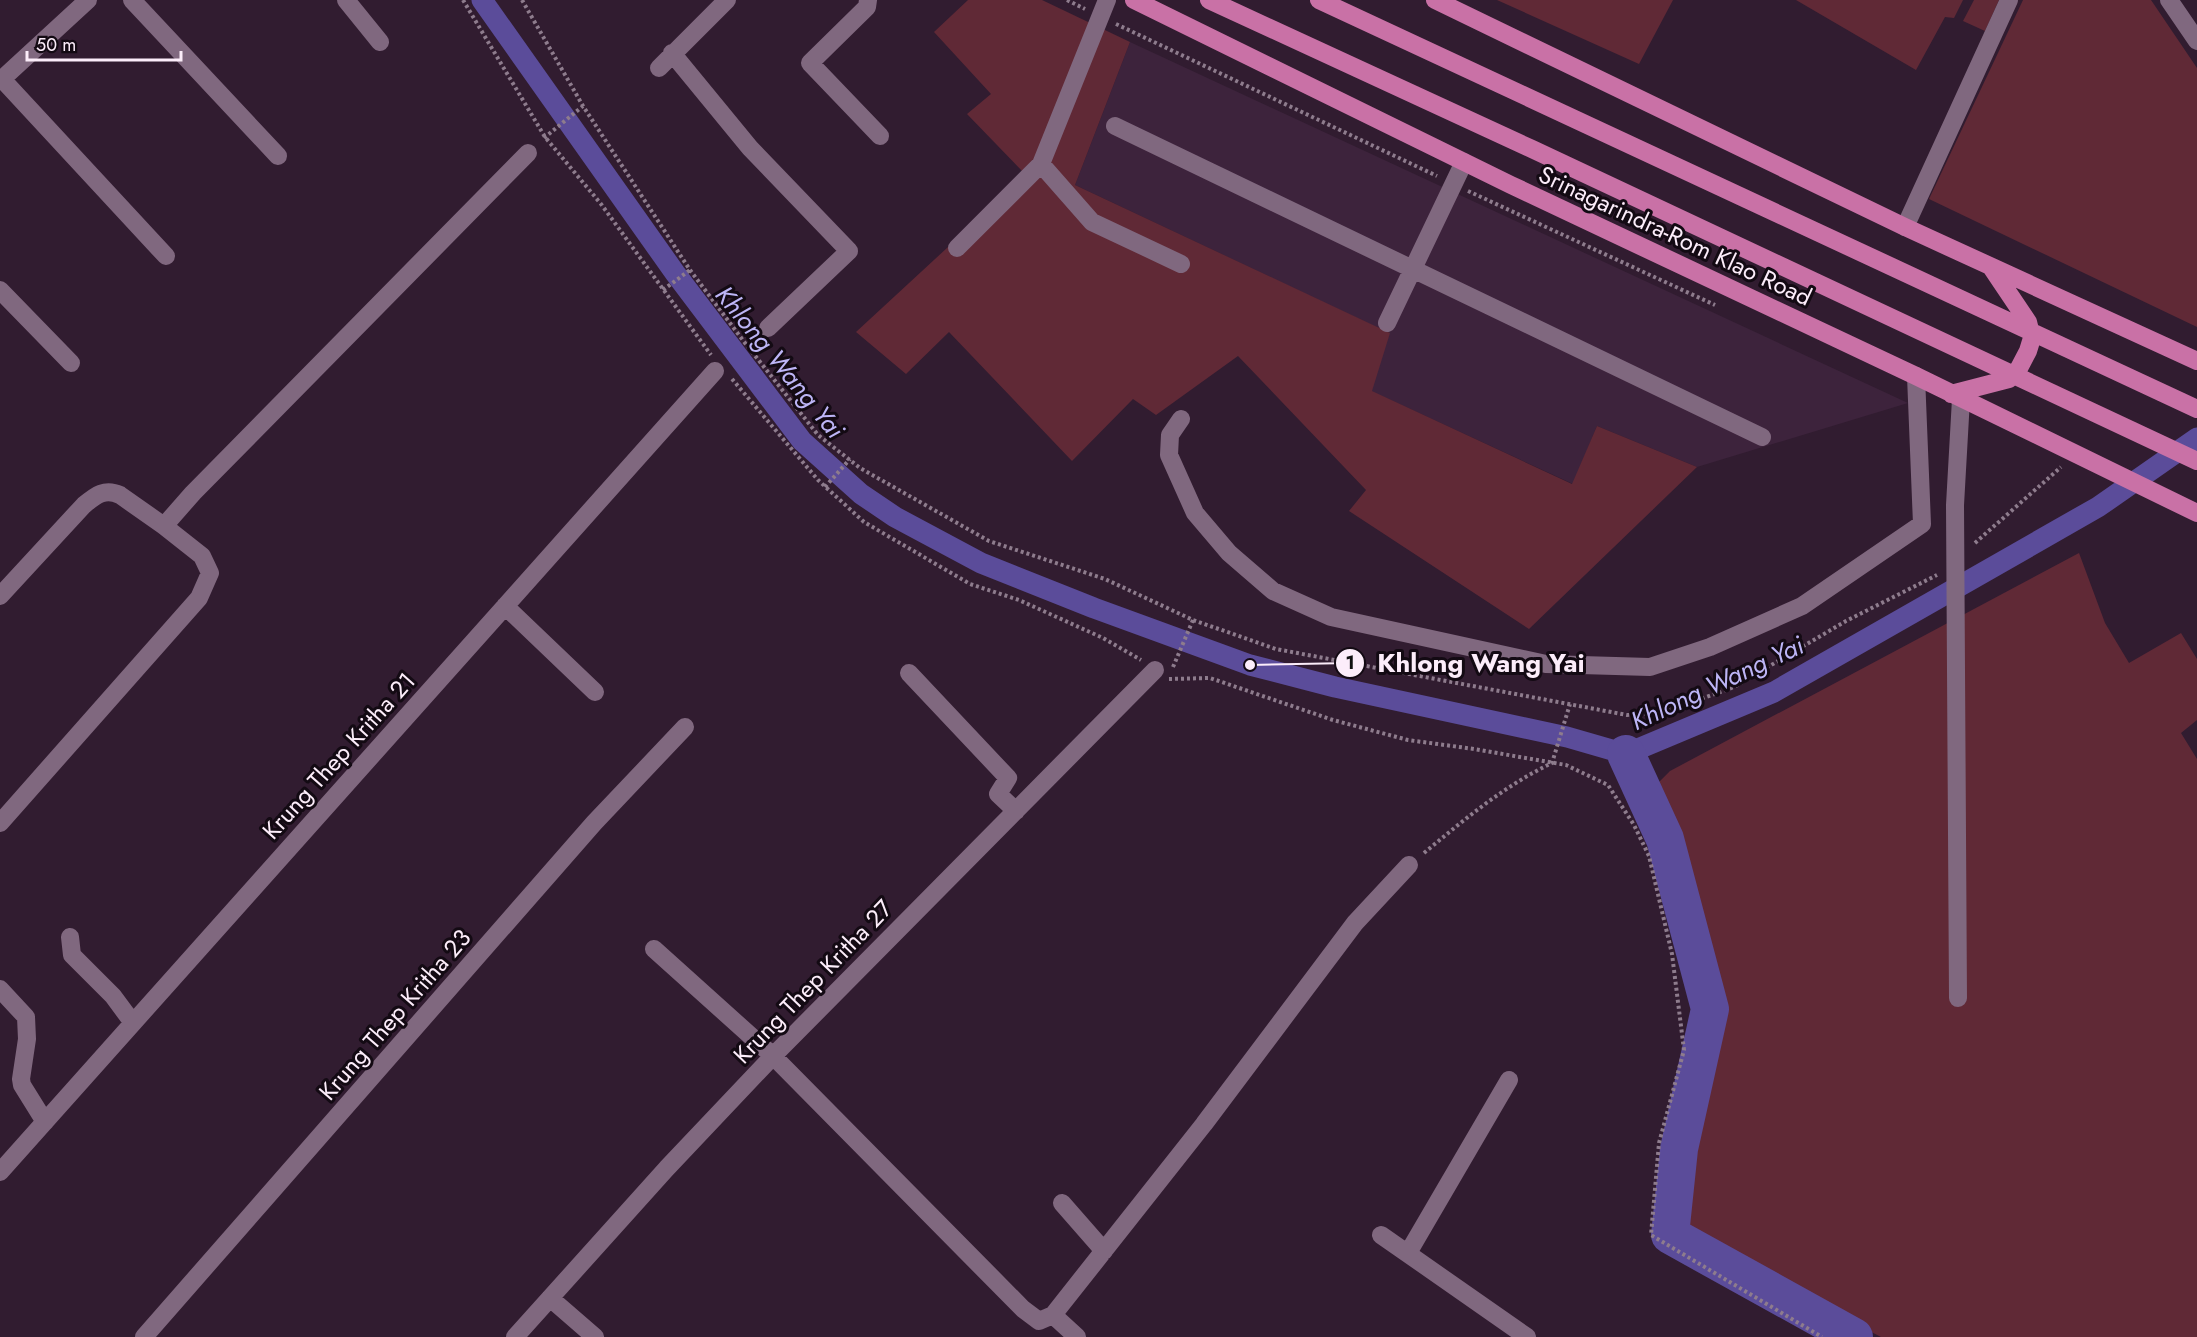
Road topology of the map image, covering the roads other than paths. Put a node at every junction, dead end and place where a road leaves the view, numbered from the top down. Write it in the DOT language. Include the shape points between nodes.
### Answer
graph roads {
  1 [pos="88,0"];
  2 [pos="132,0"];
  3 [pos="346,0"];
  4 [pos="727,0"];
  5 [pos="867,0"];
  6 [pos="1107,0"];
  7 [pos="1134,0"];
  8 [pos="1209,0"];
  9 [pos="1319,0"];
  10 [pos="1435,0"];
  11 [pos="2009,0"];
  12 [pos="2169,0"];
  13 [pos="2197,41"];
  14 [pos="380,42"];
  15 [pos="672,53"];
  16 [pos="659,68"];
  17 [pos="1,80"];
  18 [pos="1115,126"];
  19 [pos="880,136"];
  20 [pos="535,147"];
  21 [pos="278,156"];
  22 [pos="1464,162"];
  23 [pos="1041,164"];
  24 [pos="1905,227"];
  25 [pos="957,248"];
  26 [pos="166,256"];
  27 [pos="1181,264"];
  28 [pos="1990,265"];
  29 [pos="1413,269"];
  30 [pos="0,290"];
  31 [pos="1388,323"];
  32 [pos="768,328"];
  33 [pos="2197,361"];
  34 [pos="71,363"];
  35 [pos="718,367"];
  36 [pos="1916,376"];
  37 [pos="1956,397"];
  38 [pos="2197,409"];
  39 [pos="1181,419"];
  40 [pos="1762,437"];
  41 [pos="2197,461"];
  42 [pos="2197,513"];
  43 [pos="164,525"];
  44 [pos="0,596"];
  45 [pos="505,606"];
  46 [pos="909,673"];
  47 [pos="1161,674"];
  48 [pos="595,692"];
  49 [pos="685,727"];
  50 [pos="1016,811"];
  51 [pos="0,823"];
  52 [pos="1409,866"];
  53 [pos="70,937"];
  54 [pos="654,949"];
  55 [pos="0,989"];
  56 [pos="1958,998"];
  57 [pos="133,1023"];
  58 [pos="773,1056"];
  59 [pos="1509,1080"];
  60 [pos="45,1122"];
  61 [pos="0,1172"];
  62 [pos="1062,1203"];
  63 [pos="1381,1235"];
  64 [pos="1104,1251"];
  65 [pos="1408,1253"];
  66 [pos="550,1298"];
  67 [pos="1053,1315"];
  68 [pos="144,1337"];
  69 [pos="515,1337"];
  70 [pos="595,1337"];
  71 [pos="1077,1337"];
  72 [pos="1527,1337"];
  1 -- 17 [label="street"];
  2 -- 21 [label="street"];
  3 -- 14 [label="street"];
  4 -- 15 [label="street"];
  5 -- 19 [label="street" via="867,7 810,63"];
  6 -- 23 [label="street"];
  7 -- 22 [label="main road, Srinagarindra-Rom Klao Road"];
  8 -- 41 [label="main road, Srinagarindra-Rom Klao Road"];
  9 -- 38 [label="main road"];
  10 -- 24 [label="main road"];
  11 -- 24 [label="street"];
  12 -- 13 [label="street"];
  15 -- 16 [label="street"];
  15 -- 32 [label="street" via="750,148 849,251"];
  17 -- 26 [label="street"];
  18 -- 29 [label="street"];
  20 -- 43 [label="street"];
  22 -- 29 [label="street"];
  22 -- 36 [label="main road, Srinagarindra-Rom Klao Road"];
  23 -- 25 [label="street"];
  23 -- 27 [label="street" via="1092,222"];
  24 -- 28 [label="main road"];
  28 -- 33 [label="main road"];
  28 -- 37 [label="main road" via="2028,322 2032,338 2017,372 2008,379"];
  29 -- 31 [label="street"];
  29 -- 40 [label="street"];
  30 -- 34 [label="street"];
  35 -- 45 [label="street, Krung Thep Kritha 21"];
  36 -- 37 [label="main road, Srinagarindra-Rom Klao Road"];
  36 -- 39 [label="street" via="1922,524 1802,606 1710,647 1650,667 1546,664 1331,616 1273,591 1229,553 1195,513 1169,455 1170,435"];
  37 -- 42 [label="main road, Srinagarindra-Rom Klao Road"];
  37 -- 56 [label="street"];
  43 -- 44 [label="street" via="112,492 95,495"];
  43 -- 51 [label="street" via="202,556 207,565 210,573 199,598"];
  45 -- 48 [label="street"];
  45 -- 57 [label="street, Krung Thep Kritha 21"];
  46 -- 50 [label="street" via="1008,778 998,794"];
  47 -- 50 [label="street, Krung Thep Kritha 27"];
  49 -- 68 [label="street, Krung Thep Kritha 23" via="594,823"];
  50 -- 58 [label="street, Krung Thep Kritha 27"];
  52 -- 64 [label="street" via="1355,923"];
  53 -- 57 [label="street" via="72,955 113,996"];
  54 -- 58 [label="street"];
  55 -- 60 [label="street" via="26,1017 22,1086"];
  57 -- 60 [label="street, Krung Thep Kritha 21"];
  58 -- 66 [label="street, Krung Thep Kritha 27"];
  58 -- 67 [label="street" via="1023,1309 1039,1321"];
  59 -- 65 [label="street"];
  60 -- 61 [label="street, Krung Thep Kritha 21"];
  62 -- 64 [label="street"];
  63 -- 65 [label="street"];
  64 -- 67 [label="street"];
  65 -- 72 [label="street"];
  66 -- 69 [label="street, Krung Thep Kritha 27"];
  66 -- 70 [label="street"];
  67 -- 71 [label="street"];
}
